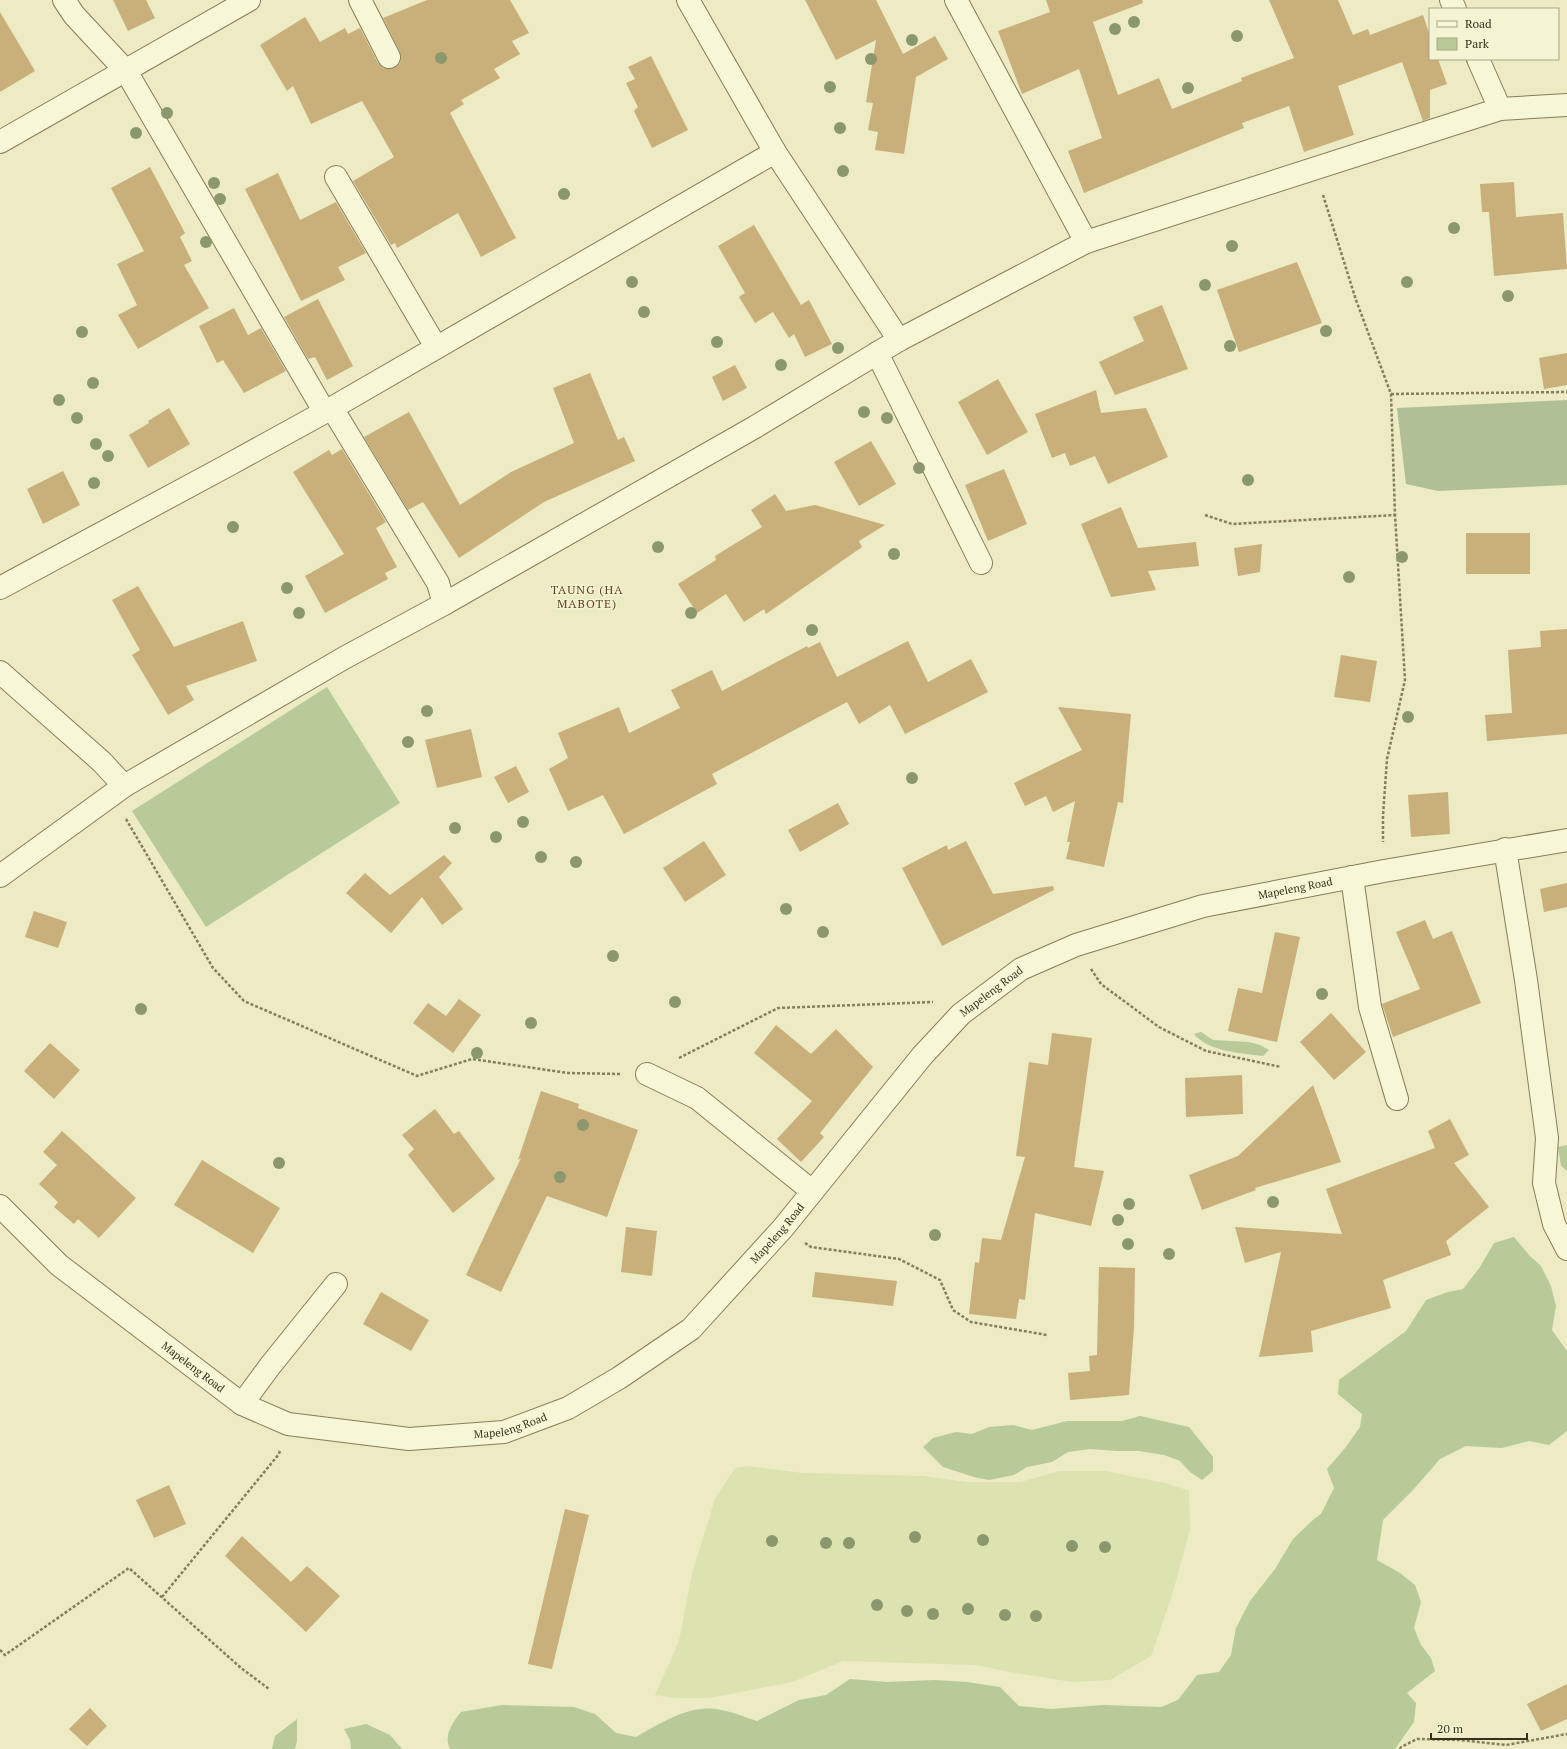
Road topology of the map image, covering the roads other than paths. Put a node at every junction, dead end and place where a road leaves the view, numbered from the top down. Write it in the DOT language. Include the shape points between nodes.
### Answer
graph roads {
  1 [pos="64,0"];
  2 [pos="249,0"];
  3 [pos="360,0"];
  4 [pos="688,0"];
  5 [pos="956,0"];
  6 [pos="390,57"];
  7 [pos="1478,60"];
  8 [pos="126,71"];
  9 [pos="1567,105"];
  10 [pos="1500,108"];
  11 [pos="0,142"];
  12 [pos="775,152"];
  13 [pos="336,177"];
  14 [pos="1086,242"];
  15 [pos="899,340"];
  16 [pos="436,347"];
  17 [pos="877,354"];
  18 [pos="328,409"];
  19 [pos="981,562"];
  20 [pos="0,588"];
  21 [pos="444,604"];
  22 [pos="0,672"];
  23 [pos="118,790"];
  24 [pos="1567,840"];
  25 [pos="1505,849"];
  26 [pos="0,876"];
  27 [pos="1352,877"];
  28 [pos="648,1074"];
  29 [pos="1397,1098"];
  30 [pos="812,1192"];
  31 [pos="0,1206"];
  32 [pos="1567,1249"];
  33 [pos="336,1284"];
  34 [pos="242,1404"];
  1 -- 8 [label="street" via="74,15"];
  2 -- 8 [label="street"];
  3 -- 6 [label="street"];
  4 -- 12 [label="street"];
  5 -- 14 [label="street"];
  7 -- 10 [label="street"];
  8 -- 11 [label="street"];
  8 -- 18 [label="street"];
  9 -- 10 [label="street"];
  10 -- 14 [label="street"];
  12 -- 15 [label="street"];
  12 -- 16 [label="street"];
  13 -- 16 [label="street"];
  14 -- 15 [label="street"];
  15 -- 17 [label="street"];
  16 -- 18 [label="street"];
  17 -- 19 [label="street"];
  17 -- 21 [label="street"];
  18 -- 20 [label="street"];
  18 -- 21 [label="street" via="438,583"];
  21 -- 23 [label="street" via="344,658"];
  22 -- 23 [label="street" via="102,762"];
  23 -- 26 [label="street"];
  24 -- 25 [label="street, Mapeleng Road"];
  25 -- 27 [label="street, Mapeleng Road"];
  25 -- 32 [label="street" via="1547,1138 1544,1183 1554,1224"];
  27 -- 29 [label="street" via="1370,1007"];
  27 -- 30 [label="street, Mapeleng Road" via="1203,906 1076,945 1021,969 961,1014 922,1056"];
  28 -- 30 [label="street" via="697,1098"];
  30 -- 34 [label="street, Mapeleng Road" via="783,1228 691,1329 619,1378 568,1408 504,1432 409,1439 288,1424"];
  31 -- 34 [label="street, Mapeleng Road" via="59,1265"];
  33 -- 34 [label="street"];
}
